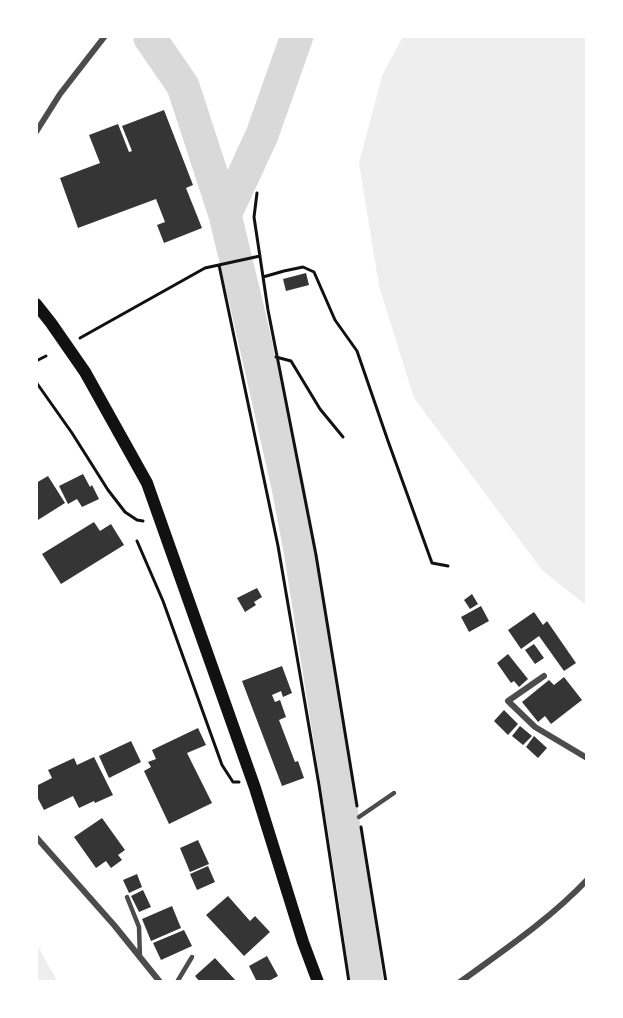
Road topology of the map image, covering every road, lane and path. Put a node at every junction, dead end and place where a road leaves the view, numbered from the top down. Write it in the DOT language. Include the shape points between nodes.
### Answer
graph roads {
  1 [pos="105,36"];
  2 [pos="36,132"];
  3 [pos="257,193"];
  4 [pos="260,256"];
  5 [pos="221,265"];
  6 [pos="263,277"];
  7 [pos="36,304"];
  8 [pos="80,338"];
  9 [pos="46,356"];
  10 [pos="276,357"];
  11 [pos="36,361"];
  12 [pos="36,382"];
  13 [pos="343,437"];
  14 [pos="160,519"];
  15 [pos="137,541"];
  16 [pos="447,566"];
  17 [pos="544,676"];
  18 [pos="587,758"];
  19 [pos="252,781"];
  20 [pos="394,793"];
  21 [pos="359,817"];
  22 [pos="36,837"];
  23 [pos="587,880"];
  24 [pos="127,897"];
  25 [pos="192,957"];
  26 [pos="140,958"];
  27 [pos="160,982"];
  28 [pos="177,982"];
  29 [pos="318,982"];
  30 [pos="349,982"];
  31 [pos="386,982"];
  32 [pos="460,982"];
  1 -- 2 [label="street"];
  3 -- 4 [label="path" via="254,217"];
  4 -- 5 [label="path"];
  4 -- 6 [label="path"];
  5 -- 8 [label="path" via="205,268"];
  5 -- 30 [label="path" via="278,546"];
  6 -- 10 [label="path"];
  6 -- 16 [label="path" via="303,267 314,272 335,320 357,351 432,564"];
  7 -- 14 [label="main road" via="85,372 147,483"];
  9 -- 11 [label="path"];
  10 -- 13 [label="path" via="291,362"];
  10 -- 21 [label="path" via="316,555"];
  12 -- 14 [label="path" via="125,512 136,520"];
  14 -- 19 [label="main road"];
  15 -- 19 [label="path" via="163,601 222,765 233,782"];
  17 -- 18 [label="street" via="508,701 535,727"];
  19 -- 29 [label="main road"];
  20 -- 21 [label="lane"];
  21 -- 31 [label="path"];
  22 -- 26 [label="street"];
  23 -- 32 [label="street" via="520,938"];
  24 -- 26 [label="lane" via="139,927"];
  25 -- 28 [label="lane"];
  26 -- 27 [label="street"];
}
